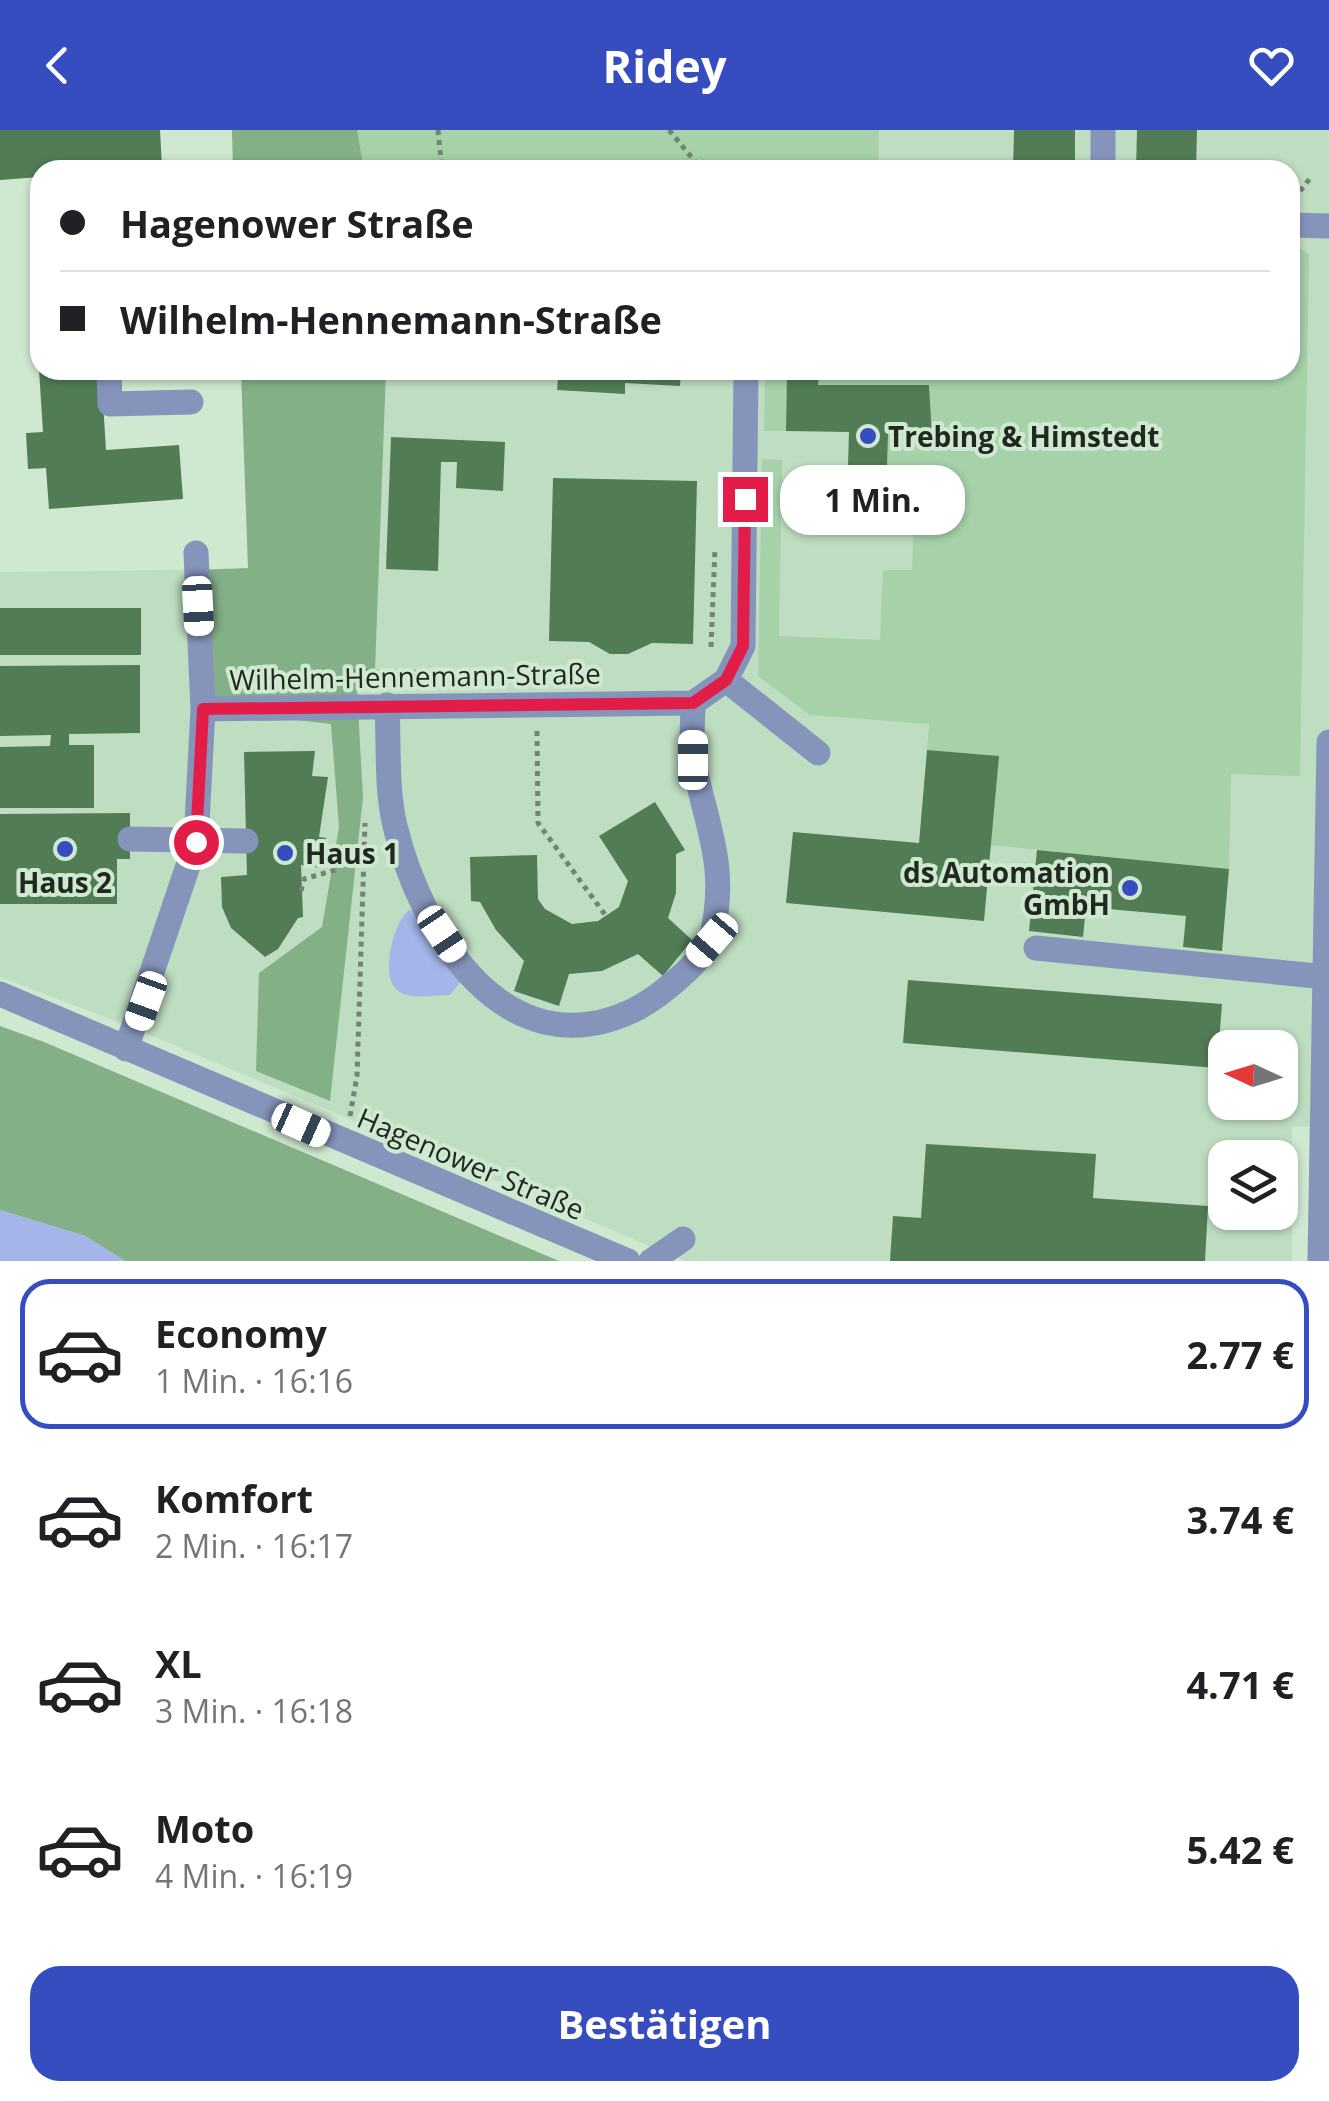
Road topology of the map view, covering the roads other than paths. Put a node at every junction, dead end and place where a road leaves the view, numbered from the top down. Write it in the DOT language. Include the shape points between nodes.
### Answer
graph roads {
  1 [pos="1103,130"];
  2 [pos="1102,160"];
  3 [pos="1300,225"];
  4 [pos="1329,226"];
  5 [pos="109,380"];
  6 [pos="746,380"];
  7 [pos="191,402"];
  8 [pos="196,553"];
  9 [pos="726,680"];
  10 [pos="693,703"];
  11 [pos="387,705"];
  12 [pos="203,709"];
  13 [pos="1329,742"];
  14 [pos="818,753"];
  15 [pos="130,839"];
  16 [pos="246,841"];
  17 [pos="196,842"];
  18 [pos="1036,948"];
  19 [pos="1327,977"];
  20 [pos="0,994"];
  21 [pos="126,1049"];
  22 [pos="683,1238"];
  23 [pos="628,1261"];
  24 [pos="651,1261"];
  25 [pos="1320,1261"];
  1 -- 2 [label="street"];
  3 -- 4 [label="street"];
  5 -- 7 [label="street" via="110,404"];
  6 -- 9 [label="street" via="743,646"];
  8 -- 12 [label="street"];
  9 -- 10 [label="street"];
  9 -- 14 [label="street"];
  10 -- 11 [label="street, Wilhelm-Hennemann-Straße"];
  10 -- 11 [label="street" via="693,760 716,840 712,940 660,998 600,1026 528,1021 478,988 424,908 394,825"];
  11 -- 12 [label="street, Wilhelm-Hennemann-Straße"];
  12 -- 17 [label="street"];
  13 -- 19 [label="street"];
  15 -- 17 [label="street"];
  16 -- 17 [label="street"];
  17 -- 21 [label="street"];
  18 -- 19 [label="street"];
  19 -- 25 [label="street"];
  20 -- 21 [label="street, Hagenower Straße"];
  21 -- 23 [label="street, Hagenower Straße"];
  22 -- 24 [label="street"];
}
